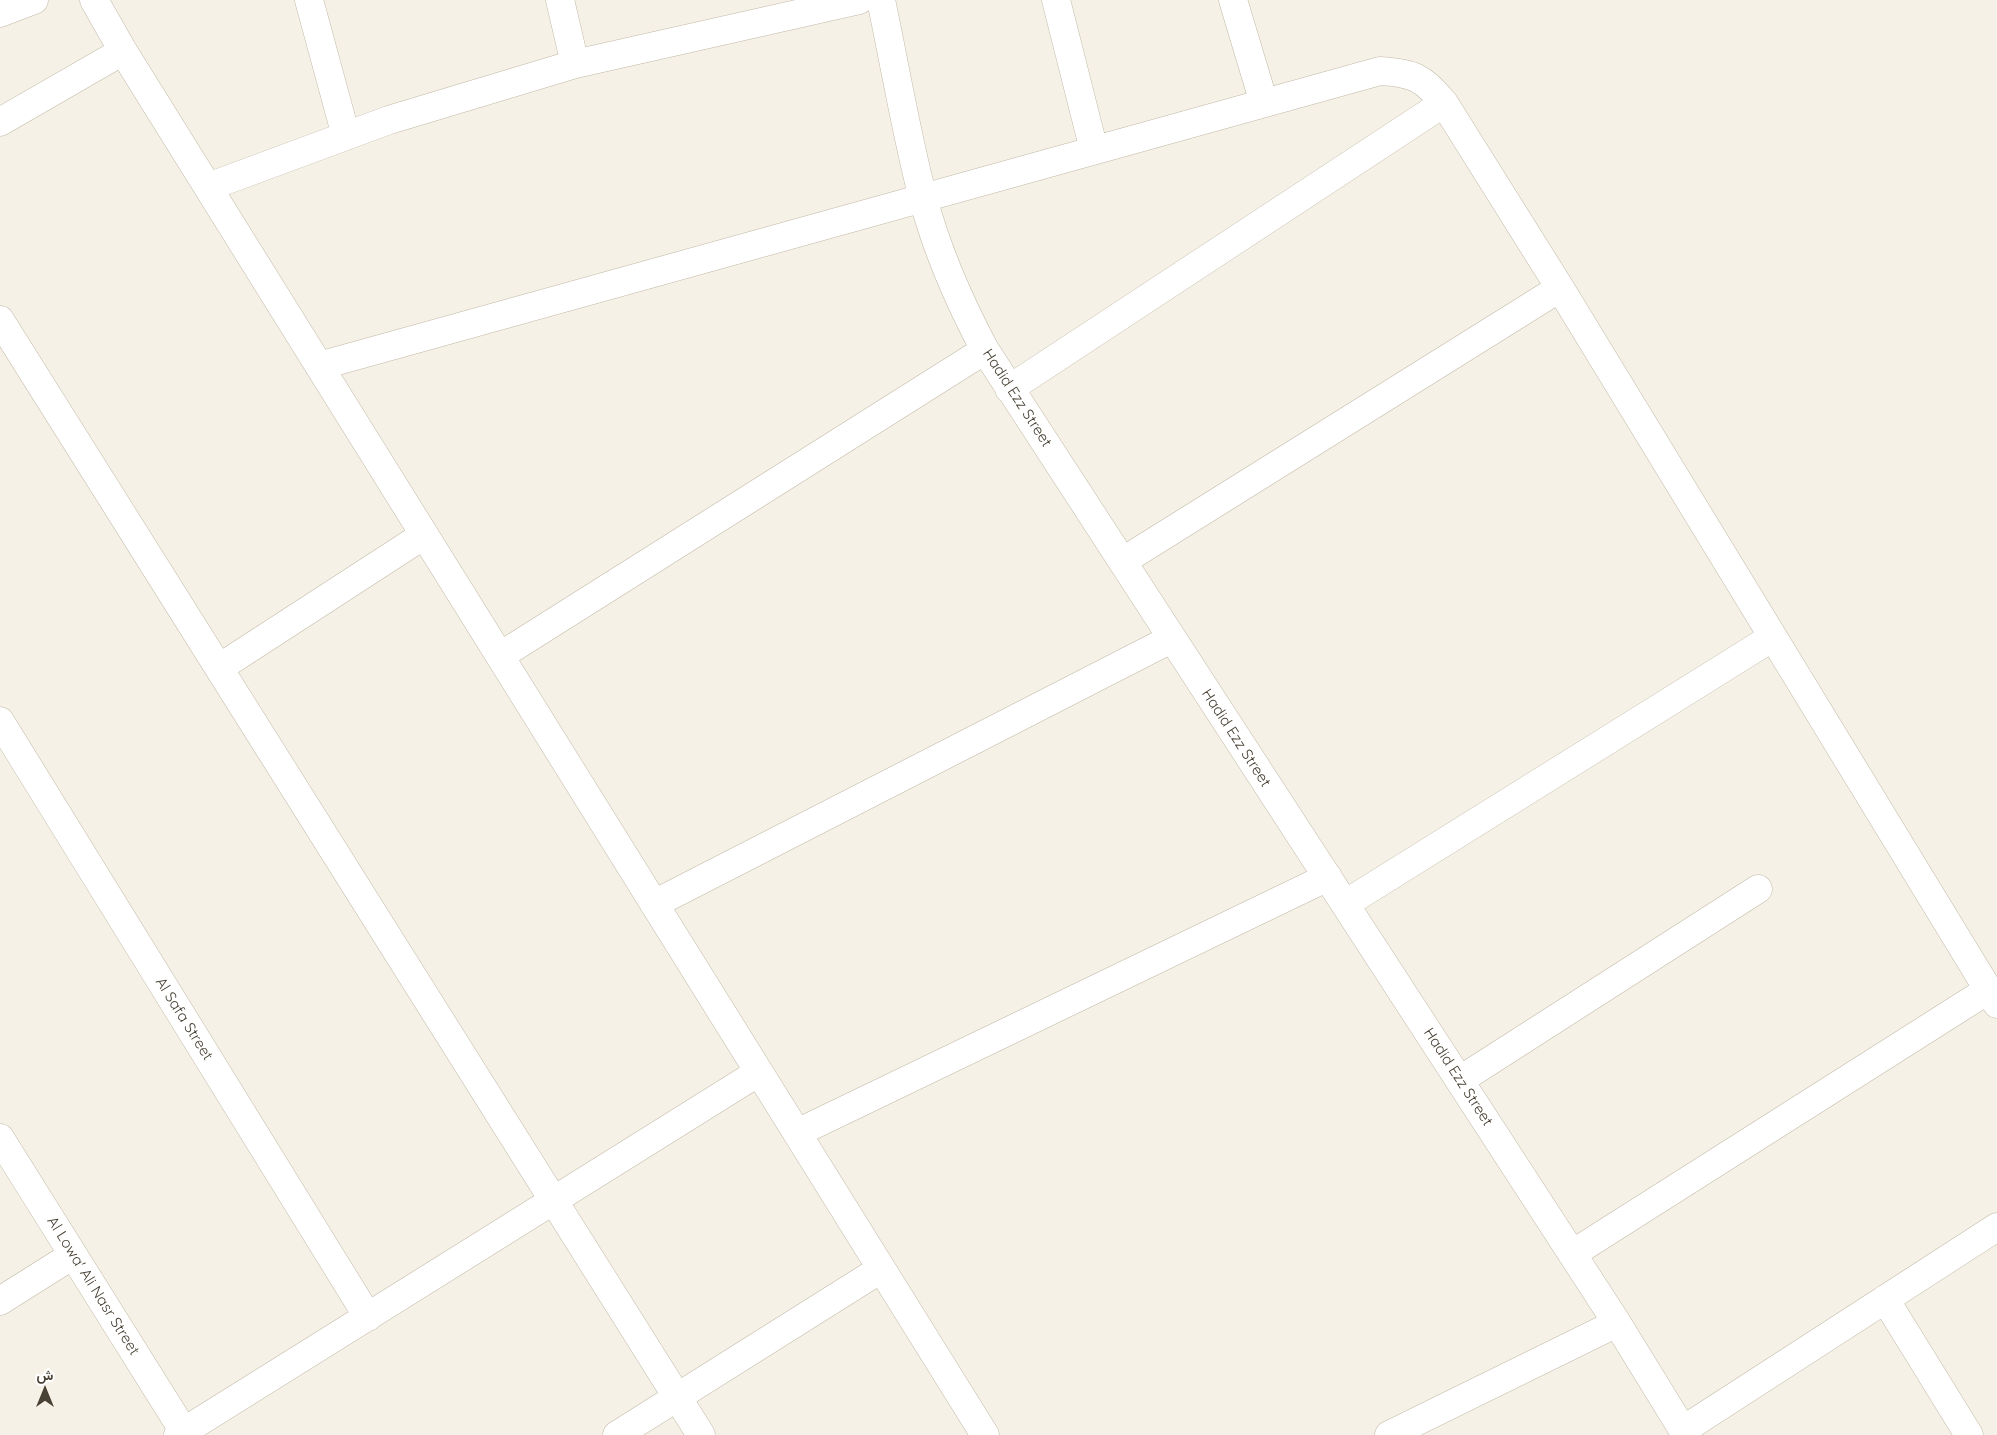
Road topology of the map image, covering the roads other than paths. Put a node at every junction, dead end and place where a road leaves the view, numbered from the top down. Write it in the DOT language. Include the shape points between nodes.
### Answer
graph roads {
  1 [pos="34,0"];
  2 [pos="94,0"];
  3 [pos="309,0"];
  4 [pos="560,0"];
  5 [pos="859,0"];
  6 [pos="881,0"];
  7 [pos="1056,0"];
  8 [pos="1234,0"];
  9 [pos="0,13"];
  10 [pos="123,51"];
  11 [pos="575,64"];
  12 [pos="1264,103"];
  13 [pos="1444,103"];
  14 [pos="0,122"];
  15 [pos="346,136"];
  16 [pos="1094,150"];
  17 [pos="208,187"];
  18 [pos="923,198"];
  19 [pos="1560,288"];
  20 [pos="0,320"];
  21 [pos="985,350"];
  22 [pos="319,366"];
  23 [pos="1010,389"];
  24 [pos="424,535"];
  25 [pos="1123,561"];
  26 [pos="1773,637"];
  27 [pos="1171,639"];
  28 [pos="500,656"];
  29 [pos="219,668"];
  30 [pos="0,720"];
  31 [pos="1328,877"];
  32 [pos="1758,889"];
  33 [pos="654,904"];
  34 [pos="1345,904"];
  35 [pos="1993,997"];
  36 [pos="759,1072"];
  37 [pos="1460,1080"];
  38 [pos="796,1133"];
  39 [pos="0,1138"];
  40 [pos="554,1201"];
  41 [pos="1997,1227"];
  42 [pos="1572,1254"];
  43 [pos="73,1255"];
  44 [pos="881,1269"];
  45 [pos="1885,1299"];
  46 [pos="0,1301"];
  47 [pos="368,1317"];
  48 [pos="1617,1323"];
  49 [pos="677,1397"];
  50 [pos="1685,1433"];
  51 [pos="183,1434"];
  52 [pos="617,1435"];
  53 [pos="701,1435"];
  54 [pos="985,1435"];
  55 [pos="1389,1435"];
  56 [pos="1969,1435"];
  1 -- 9 [label="street"];
  2 -- 10 [label="street"];
  3 -- 15 [label="street"];
  4 -- 11 [label="street"];
  5 -- 11 [label="street"];
  6 -- 18 [label="street, Hadid Ezz Street"];
  7 -- 16 [label="street"];
  8 -- 12 [label="street"];
  10 -- 14 [label="street"];
  10 -- 17 [label="street"];
  11 -- 15 [label="street"];
  12 -- 13 [label="street" via="1380,71 1404,73 1428,84"];
  12 -- 16 [label="street"];
  13 -- 19 [label="street"];
  13 -- 23 [label="street"];
  15 -- 17 [label="street"];
  16 -- 18 [label="street"];
  17 -- 22 [label="street"];
  18 -- 21 [label="street, Hadid Ezz Street" via="961,305"];
  18 -- 22 [label="street"];
  19 -- 25 [label="street"];
  19 -- 26 [label="street"];
  20 -- 29 [label="street"];
  21 -- 23 [label="street, Hadid Ezz Street"];
  21 -- 28 [label="street"];
  22 -- 24 [label="street"];
  23 -- 25 [label="street, Hadid Ezz Street"];
  24 -- 28 [label="street"];
  24 -- 29 [label="street"];
  25 -- 27 [label="street, Hadid Ezz Street"];
  26 -- 34 [label="street"];
  26 -- 35 [label="street"];
  27 -- 31 [label="street, Hadid Ezz Street"];
  27 -- 33 [label="street"];
  28 -- 33 [label="street"];
  29 -- 40 [label="street"];
  30 -- 47 [label="street, Al Safa Street"];
  31 -- 34 [label="street, Hadid Ezz Street"];
  31 -- 38 [label="street"];
  32 -- 37 [label="street"];
  33 -- 36 [label="street"];
  34 -- 37 [label="street, Hadid Ezz Street"];
  35 -- 42 [label="street"];
  36 -- 38 [label="street"];
  36 -- 40 [label="street"];
  37 -- 42 [label="street, Hadid Ezz Street"];
  38 -- 44 [label="street"];
  39 -- 43 [label="street, Al Lowa' Ali Nasr Street"];
  40 -- 47 [label="street"];
  40 -- 49 [label="street"];
  41 -- 45 [label="street"];
  42 -- 48 [label="street, Hadid Ezz Street"];
  43 -- 46 [label="street"];
  43 -- 51 [label="street, Al Lowa' Ali Nasr Street"];
  44 -- 49 [label="street"];
  44 -- 54 [label="street"];
  45 -- 50 [label="street"];
  45 -- 56 [label="street"];
  47 -- 51 [label="street"];
  48 -- 50 [label="street, Hadid Ezz Street"];
  48 -- 55 [label="street"];
  49 -- 52 [label="street"];
  49 -- 53 [label="street"];
}
